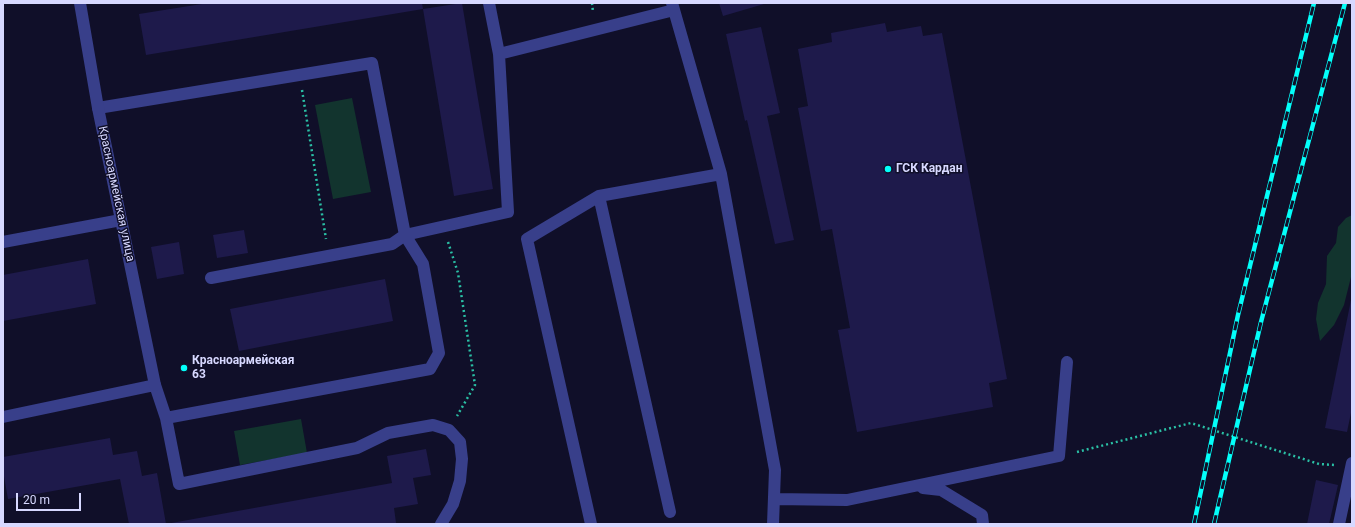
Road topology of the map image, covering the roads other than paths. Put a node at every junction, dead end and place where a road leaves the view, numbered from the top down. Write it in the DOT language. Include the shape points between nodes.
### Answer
graph roads {
  1 [pos="80,3"];
  2 [pos="489,3"];
  3 [pos="673,7"];
  4 [pos="499,54"];
  5 [pos="98,108"];
  6 [pos="721,174"];
  7 [pos="599,196"];
  8 [pos="121,220"];
  9 [pos="405,235"];
  10 [pos="3,242"];
  11 [pos="211,278"];
  12 [pos="1067,362"];
  13 [pos="155,385"];
  14 [pos="3,417"];
  15 [pos="166,418"];
  16 [pos="1352,466"];
  17 [pos="912,487"];
  18 [pos="774,499"];
  19 [pos="670,512"];
  20 [pos="441,524"];
  21 [pos="591,524"];
  22 [pos="773,524"];
  23 [pos="983,524"];
  24 [pos="1339,524"];
  1 -- 5 [label="street, Красноармейская улица"];
  2 -- 4 [label="street"];
  3 -- 4 [label="street"];
  3 -- 6 [label="street"];
  4 -- 9 [label="street" via="508,212"];
  5 -- 8 [label="street, Красноармейская улица"];
  5 -- 9 [label="street" via="372,63"];
  6 -- 7 [label="street"];
  6 -- 18 [label="street" via="775,470"];
  7 -- 19 [label="street"];
  7 -- 21 [label="street" via="527,239"];
  8 -- 10 [label="street"];
  8 -- 13 [label="street, Красноармейская улица"];
  9 -- 11 [label="street" via="392,244"];
  9 -- 15 [label="street" via="423,264 439,353 430,369"];
  12 -- 17 [label="street" via="1059,456"];
  13 -- 14 [label="street"];
  13 -- 15 [label="street, Красноармейская улица"];
  15 -- 20 [label="street, Красноармейская улица" via="179,484 357,448 388,433 433,425 449,430 460,442 462,459 460,481 453,504"];
  16 -- 24 [label="street"];
  17 -- 18 [label="street" via="847,500"];
  17 -- 23 [label="street" via="942,490 982,515"];
  18 -- 22 [label="street"];
}
